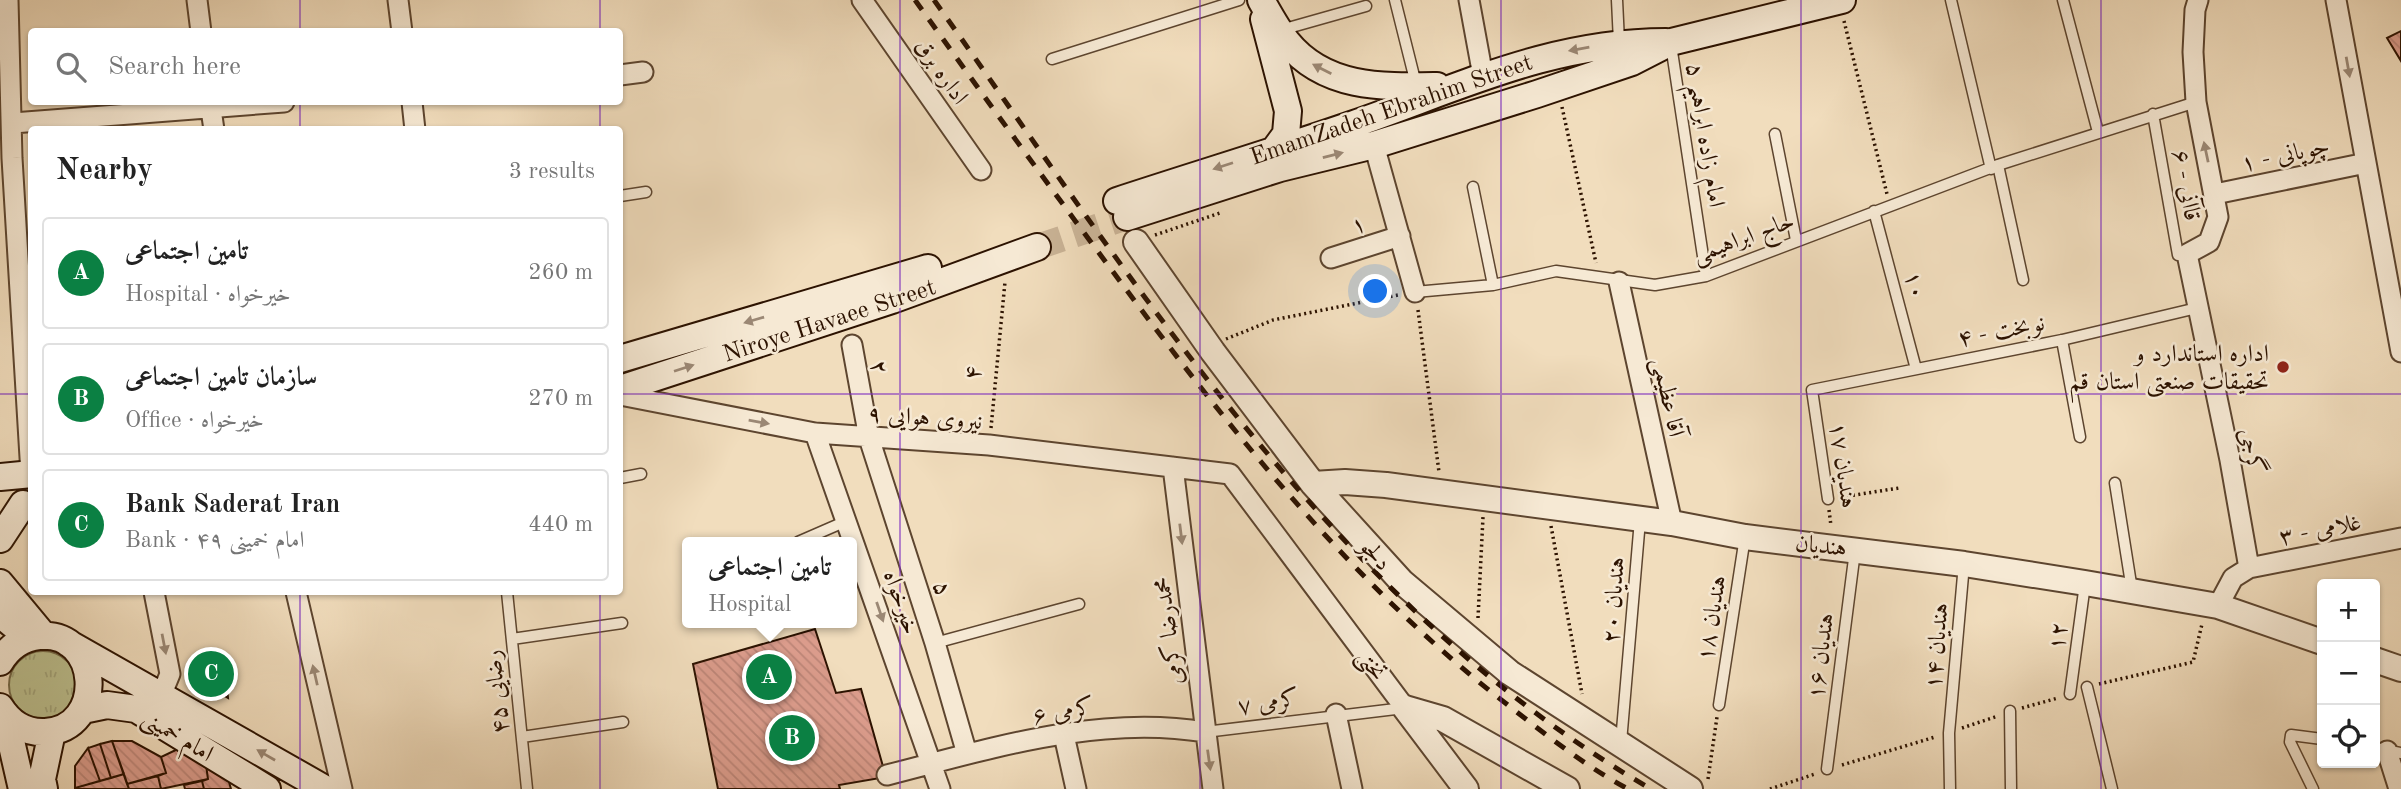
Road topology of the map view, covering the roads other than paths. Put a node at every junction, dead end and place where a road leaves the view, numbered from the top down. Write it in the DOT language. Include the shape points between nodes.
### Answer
graph roads {
  1 [pos="8,0"];
  2 [pos="197,0"];
  3 [pos="398,0"];
  4 [pos="862,0"];
  5 [pos="1239,0"];
  6 [pos="1260,0"];
  7 [pos="1395,0"];
  8 [pos="1469,0"];
  9 [pos="1617,0"];
  10 [pos="1840,0"];
  11 [pos="1951,0"];
  12 [pos="2063,0"];
  13 [pos="2198,0"];
  14 [pos="2336,0"];
  15 [pos="1811,3"];
  16 [pos="1366,6"];
  17 [pos="200,28"];
  18 [pos="402,28"];
  19 [pos="1280,30"];
  20 [pos="1619,42"];
  21 [pos="1671,42"];
  22 [pos="1052,59"];
  23 [pos="1512,66"];
  24 [pos="643,72"];
  25 [pos="623,75"];
  26 [pos="1472,81"];
  27 [pos="1417,87"];
  28 [pos="1548,91"];
  29 [pos="2196,102"];
  30 [pos="211,105"];
  31 [pos="412,105"];
  32 [pos="2153,114"];
  33 [pos="13,123"];
  34 [pos="214,126"];
  35 [pos="415,126"];
  36 [pos="2098,132"];
  37 [pos="1775,134"];
  38 [pos="1374,145"];
  39 [pos="1275,149"];
  40 [pos="6,158"];
  41 [pos="2366,163"];
  42 [pos="1995,167"];
  43 [pos="981,170"];
  44 [pos="1473,187"];
  45 [pos="646,192"];
  46 [pos="2215,194"];
  47 [pos="623,196"];
  48 [pos="1874,211"];
  49 [pos="1400,236"];
  50 [pos="1796,240"];
  51 [pos="1136,242"];
  52 [pos="2187,254"];
  53 [pos="1331,258"];
  54 [pos="26,273"];
  55 [pos="1706,276"];
  56 [pos="2023,280"];
  57 [pos="1619,282"];
  58 [pos="1493,285"];
  59 [pos="1415,292"];
  60 [pos="2197,308"];
  61 [pos="2062,340"];
  62 [pos="2400,340"];
  63 [pos="852,345"];
  64 [pos="28,353"];
  65 [pos="623,358"];
  66 [pos="1916,369"];
  67 [pos="623,388"];
  68 [pos="1812,390"];
  69 [pos="623,396"];
  70 [pos="815,433"];
  71 [pos="2080,437"];
  72 [pos="869,438"];
  73 [pos="1173,467"];
  74 [pos="28,474"];
  75 [pos="641,474"];
  76 [pos="1230,474"];
  77 [pos="0,477"];
  78 [pos="623,477"];
  79 [pos="1313,484"];
  80 [pos="2115,484"];
  81 [pos="1828,499"];
  82 [pos="18,506"];
  83 [pos="1640,519"];
  84 [pos="844,522"];
  85 [pos="1672,523"];
  86 [pos="810,537"];
  87 [pos="850,537"];
  88 [pos="1745,537"];
  89 [pos="2401,538"];
  90 [pos="0,539"];
  91 [pos="1845,547"];
  92 [pos="857,552"];
  93 [pos="1964,564"];
  94 [pos="2249,568"];
  95 [pos="0,583"];
  96 [pos="2085,583"];
  97 [pos="2132,593"];
  98 [pos="155,595"];
  99 [pos="297,595"];
  100 [pos="507,595"];
  101 [pos="1079,604"];
  102 [pos="2218,606"];
  103 [pos="0,614"];
  104 [pos="622,623"];
  105 [pos="47,639"];
  106 [pos="512,639"];
  107 [pos="2317,640"];
  108 [pos="935,642"];
  109 [pos="0,662"];
  110 [pos="2380,662"];
  111 [pos="2401,669"];
  112 [pos="2087,687"];
  113 [pos="2070,694"];
  114 [pos="161,696"];
  115 [pos="1719,705"];
  116 [pos="1405,708"];
  117 [pos="83,710"];
  118 [pos="2,711"];
  119 [pos="2010,712"];
  120 [pos="1336,714"];
  121 [pos="623,722"];
  122 [pos="52,732"];
  123 [pos="1205,732"];
  124 [pos="1064,735"];
  125 [pos="522,737"];
  126 [pos="2317,738"];
  127 [pos="1621,747"];
  128 [pos="2388,751"];
  129 [pos="967,754"];
  130 [pos="930,764"];
  131 [pos="1828,769"];
  132 [pos="887,775"];
  133 [pos="22,789"];
  134 [pos="44,789"];
  135 [pos="267,789"];
  136 [pos="325,789"];
  137 [pos="342,789"];
  138 [pos="527,789"];
  139 [pos="940,789"];
  140 [pos="1076,789"];
  141 [pos="1213,789"];
  142 [pos="1352,789"];
  143 [pos="1466,789"];
  144 [pos="1567,789"];
  145 [pos="1690,789"];
  146 [pos="1950,789"];
  147 [pos="2011,789"];
  148 [pos="2112,789"];
  149 [pos="2314,789"];
  150 [pos="2399,789"];
  1 -- 33 [label="street"];
  2 -- 17 [label="street"];
  3 -- 18 [label="street"];
  4 -- 43 [label="street, اداره برق"];
  5 -- 22 [label="lane"];
  6 -- 19 [label="main road"];
  6 -- 39 [label="main road" via="1288,111 1286,134"];
  7 -- 27 [label="lane"];
  8 -- 26 [label="street"];
  9 -- 20 [label="lane"];
  10 -- 15 [label="main road, EmamZadeh Ebrahim Street"];
  11 -- 42 [label="lane"];
  12 -- 36 [label="lane"];
  13 -- 29 [label="street" via="2193,52"];
  14 -- 41 [label="street, one-way"];
  15 -- 21 [label="main road, EmamZadeh Ebrahim Street"];
  16 -- 19 [label="lane"];
  27 -- 19 [label="main road, one-way" via="1366,86 1340,79 1314,67"];
  20 -- 21 [label="main road, EmamZadeh Ebrahim Street"];
  20 -- 23 [label="main road, EmamZadeh Ebrahim Street, one-way"];
  21 -- 28 [label="main road, EmamZadeh Ebrahim Street" via="1632,62"];
  21 -- 55 [label="lane, امام زاده ابراهیم ۵"];
  23 -- 26 [label="main road, EmamZadeh Ebrahim Street"];
  23 -- 28 [label="main road" via="1539,70"];
  24 -- 25 [label="street"];
  26 -- 27 [label="main road"];
  26 -- 39 [label="main road, EmamZadeh Ebrahim Street"];
  28 -- 38 [label="main road, EmamZadeh Ebrahim Street"];
  29 -- 32 [label="lane, حاج ابراهیمی"];
  46 -- 29 [label="street, one-way"];
  30 -- 33 [label="street"];
  30 -- 34 [label="street"];
  31 -- 35 [label="street"];
  32 -- 36 [label="lane, حاج ابراهیمی"];
  32 -- 52 [label="lane, ۶ - قاآنی" via="2178,255"];
  33 -- 40 [label="street"];
  36 -- 42 [label="lane, حاج ابراهیمی"];
  37 -- 50 [label="lane"];
  39 -- 38 [label="main road, EmamZadeh Ebrahim Street, one-way" via="1122,209"];
  38 -- 49 [label="street"];
  40 -- 54 [label="street"];
  41 -- 46 [label="street, ۱ - چوپانی"];
  41 -- 62 [label="street"];
  42 -- 48 [label="lane, حاج ابراهیمی"];
  42 -- 56 [label="lane"];
  44 -- 58 [label="lane"];
  45 -- 47 [label="lane"];
  46 -- 52 [label="street" via="2218,217 2209,242"];
  48 -- 50 [label="lane, حاج ابراهیمی"];
  48 -- 66 [label="lane, ۱۰"];
  49 -- 53 [label="street, ۱"];
  49 -- 59 [label="street"];
  50 -- 55 [label="lane, حاج ابراهیمی"];
  51 -- 79 [label="street, دلجو"];
  52 -- 60 [label="street, گرجی"];
  54 -- 64 [label="street"];
  55 -- 57 [label="lane, حاج ابراهیمی" via="1655,285"];
  57 -- 58 [label="lane, حاج ابراهیمی" via="1556,271"];
  57 -- 85 [label="street, آقا عظیمی"];
  58 -- 59 [label="lane, حاج ابراهیمی"];
  60 -- 61 [label="lane, ۴ - نوبخت"];
  60 -- 94 [label="street, گرجی"];
  61 -- 66 [label="lane, ۴ - نوبخت"];
  61 -- 71 [label="lane"];
  63 -- 72 [label="street, ۲"];
  67 -- 65 [label="main road, Niroye Havaee Street, one-way" via="1007,259 1033,241"];
  66 -- 68 [label="lane, ۴ - نوبخت"];
  68 -- 81 [label="lane, هندیان ۱۷"];
  69 -- 70 [label="street, نیروی هوایی ۹, one-way"];
  70 -- 72 [label="street, نیروی هوایی ۹"];
  70 -- 84 [label="street, خیرخواه"];
  72 -- 73 [label="street, نیروی هوایی ۹" via="989,445"];
  72 -- 108 [label="street, ۵"];
  73 -- 76 [label="street, نیروی هوایی ۹"];
  73 -- 123 [label="street, محمدرضا کرمی, one-way"];
  74 -- 77 [label="main road"];
  75 -- 78 [label="lane"];
  76 -- 116 [label="street, تختی"];
  79 -- 83 [label="street, هندیان" via="1345,482 1442,492"];
  79 -- 127 [label="street, دلجو" via="1402,582 1510,673"];
  80 -- 97 [label="lane"];
  82 -- 90 [label="main road"];
  83 -- 85 [label="street, هندیان"];
  83 -- 127 [label="lane, هندیان ۲۰"];
  84 -- 86 [label="lane"];
  84 -- 87 [label="street, خیرخواه, one-way"];
  85 -- 88 [label="street, هندیان"];
  88 -- 91 [label="street, هندیان"];
  88 -- 115 [label="lane, هندیان ۱۸"];
  89 -- 94 [label="street, ۳ - غلامی"];
  91 -- 93 [label="street, هندیان"];
  91 -- 131 [label="lane, هندیان ۱۶"];
  92 -- 130 [label="street, خیرخواه, one-way"];
  93 -- 96 [label="street, هندیان"];
  93 -- 146 [label="lane, هندیان ۱۴" via="1949,733"];
  94 -- 102 [label="street" via="2234,579"];
  95 -- 105 [label="main road"];
  96 -- 97 [label="street, هندیان"];
  96 -- 113 [label="lane, ۱۲"];
  97 -- 102 [label="street, هندیان"];
  98 -- 114 [label="street, one-way" via="170,674"];
  137 -- 99 [label="street, one-way"];
  100 -- 106 [label="lane, رضایی ۴۵"];
  101 -- 108 [label="lane"];
  102 -- 107 [label="street, هندیان"];
  103 -- 105 [label="main road"];
  104 -- 106 [label="lane"];
  105 -- 109 [label="main road" via="16,644"];
  105 -- 114 [label="main road"];
  105 -- 117 [label="main road" via="85,661 91,678"];
  106 -- 125 [label="lane, رضایی ۴۵"];
  108 -- 129 [label="street, ۵"];
  110 -- 111 [label="street"];
  112 -- 148 [label="lane"];
  136 -- 114 [label="main road, one-way"];
  116 -- 120 [label="lane, کرمی ۷"];
  116 -- 143 [label="street"];
  116 -- 144 [label="street" via="1443,719"];
  117 -- 122 [label="main road" via="75,720"];
  117 -- 135 [label="main road, امام خمینی" via="107,705 136,709"];
  118 -- 122 [label="main road" via="26,730"];
  118 -- 133 [label="main road"];
  119 -- 147 [label="lane"];
  120 -- 123 [label="lane, کرمی ۷"];
  120 -- 142 [label="street"];
  121 -- 125 [label="lane"];
  122 -- 134 [label="main road"];
  123 -- 124 [label="street, کرمی ۶" via="1130,725"];
  123 -- 141 [label="street, محمدرضا کرمی, one-way"];
  124 -- 129 [label="street, کرمی ۶"];
  124 -- 140 [label="street"];
  125 -- 138 [label="lane, رضایی ۴۵"];
  126 -- 149 [label="lane" via="2291,735 2290,742"];
  127 -- 145 [label="street, دلجو"];
  128 -- 150 [label="street"];
  129 -- 130 [label="street, کرمی ۶"];
  130 -- 132 [label="street, کرمی ۶"];
  130 -- 139 [label="street, خیرخواه"];
}
